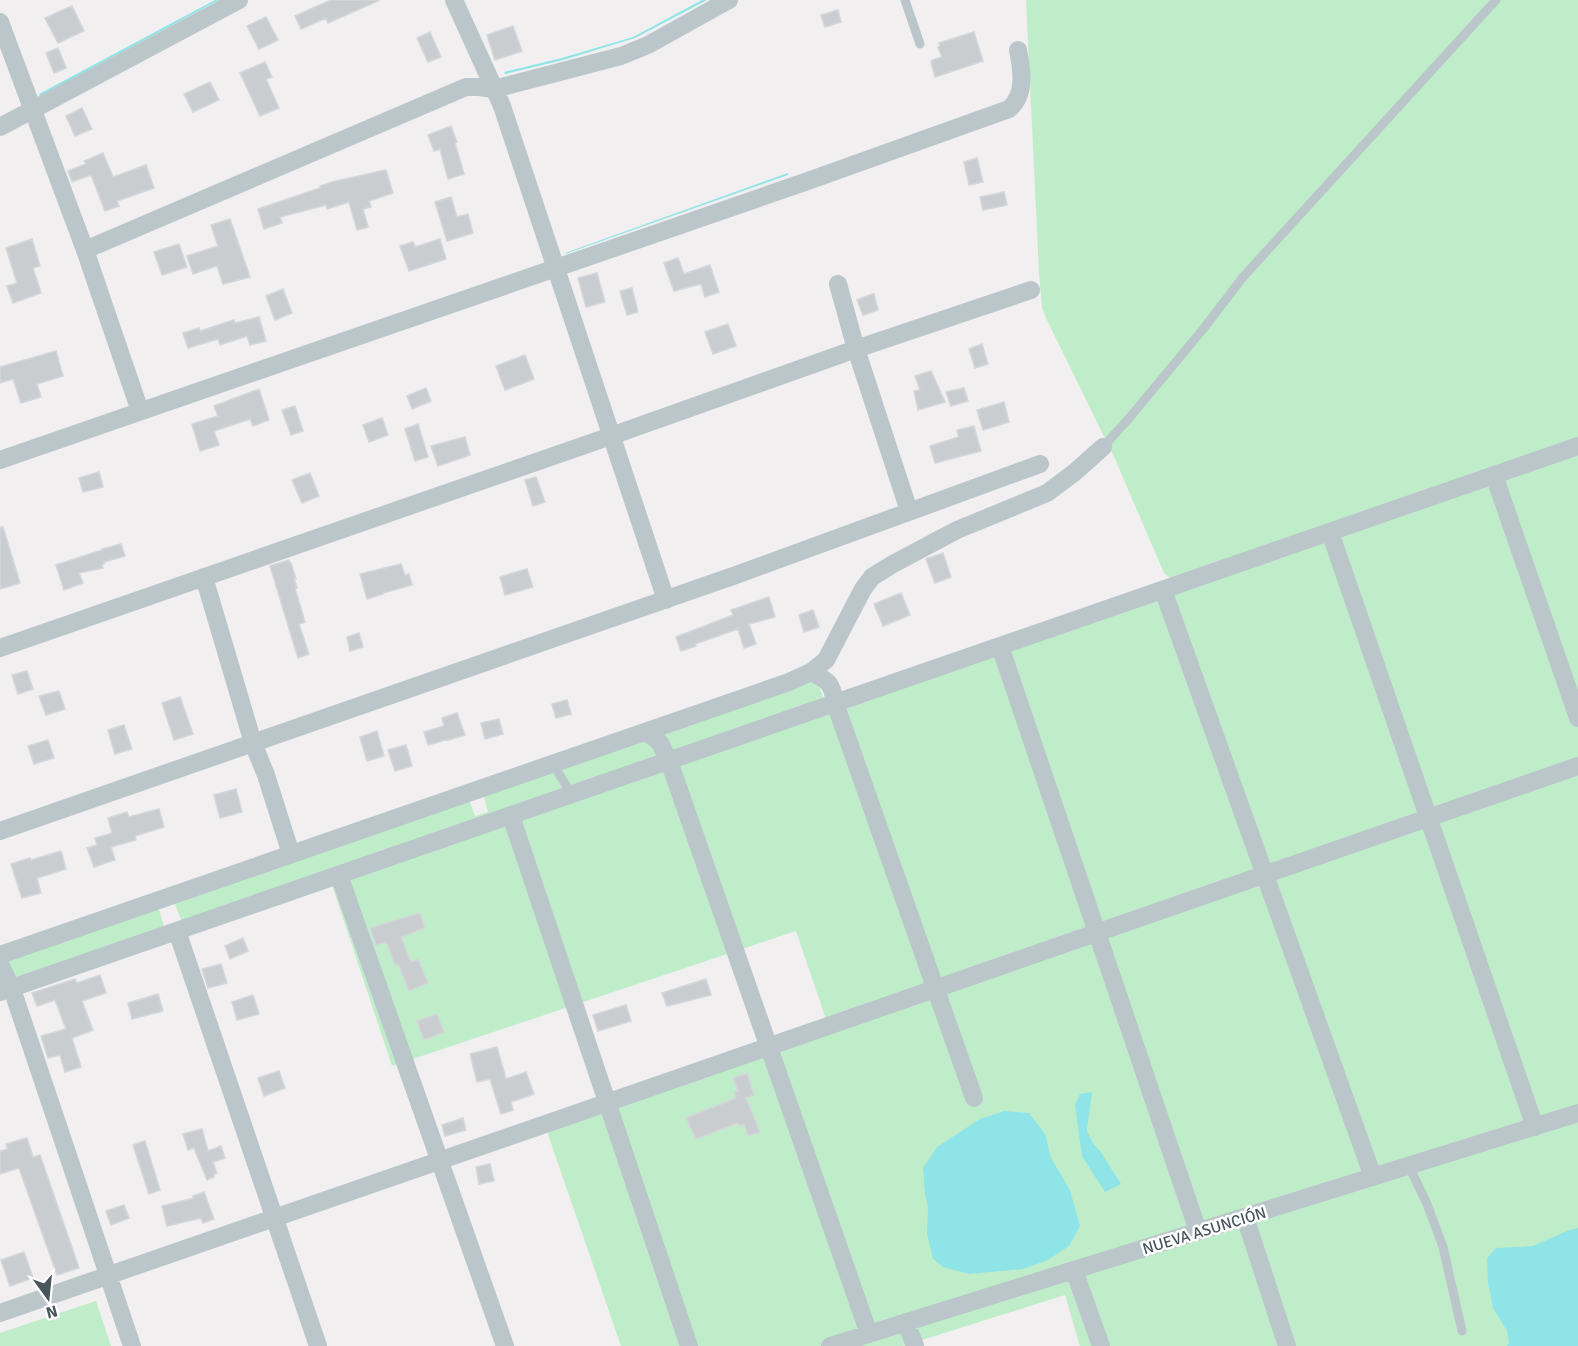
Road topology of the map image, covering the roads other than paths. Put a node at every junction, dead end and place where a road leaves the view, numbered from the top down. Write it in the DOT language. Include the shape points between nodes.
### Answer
graph roads {
  1 [pos="239,0"];
  2 [pos="454,0"];
  3 [pos="729,0"];
  4 [pos="904,0"];
  5 [pos="1496,0"];
  6 [pos="0,22"];
  7 [pos="920,44"];
  8 [pos="1018,50"];
  9 [pos="494,89"];
  10 [pos="33,110"];
  11 [pos="0,128"];
  12 [pos="85,250"];
  13 [pos="555,268"];
  14 [pos="838,284"];
  15 [pos="1031,290"];
  16 [pos="856,349"];
  17 [pos="140,411"];
  18 [pos="611,436"];
  19 [pos="1578,446"];
  20 [pos="1103,447"];
  21 [pos="0,460"];
  22 [pos="1040,464"];
  23 [pos="1494,475"];
  24 [pos="909,511"];
  25 [pos="1330,532"];
  26 [pos="204,577"];
  27 [pos="1163,590"];
  28 [pos="666,600"];
  29 [pos="1000,646"];
  30 [pos="0,648"];
  31 [pos="811,672"];
  32 [pos="836,703"];
  33 [pos="1578,718"];
  34 [pos="646,732"];
  35 [pos="253,743"];
  36 [pos="669,761"];
  37 [pos="553,764"];
  38 [pos="1578,766"];
  39 [pos="572,795"];
  40 [pos="511,816"];
  41 [pos="1428,818"];
  42 [pos="0,831"];
  43 [pos="291,854"];
  44 [pos="1265,874"];
  45 [pos="339,875"];
  46 [pos="177,932"];
  47 [pos="1097,933"];
  48 [pos="0,955"];
  49 [pos="0,964"];
  50 [pos="935,988"];
  51 [pos="6,991"];
  52 [pos="769,1046"];
  53 [pos="974,1098"];
  54 [pos="607,1102"];
  55 [pos="1578,1113"];
  56 [pos="1535,1127"];
  57 [pos="439,1160"];
  58 [pos="1409,1166"];
  59 [pos="1373,1177"];
  60 [pos="275,1217"];
  61 [pos="1245,1217"];
  62 [pos="1198,1231"];
  63 [pos="1074,1270"];
  64 [pos="108,1275"];
  65 [pos="0,1313"];
  66 [pos="906,1322"];
  67 [pos="1462,1331"];
  68 [pos="869,1334"];
  69 [pos="132,1346"];
  70 [pos="318,1346"];
  71 [pos="505,1346"];
  72 [pos="689,1346"];
  73 [pos="831,1346"];
  74 [pos="915,1346"];
  75 [pos="1101,1346"];
  76 [pos="1287,1346"];
  1 -- 10 [label="street"];
  2 -- 9 [label="street"];
  3 -- 9 [label="street" via="621,56"];
  4 -- 7 [label="lane"];
  5 -- 20 [label="lane" via="1243,277"];
  6 -- 10 [label="street"];
  8 -- 13 [label="street" via="1023,76 1018,98 1009,109"];
  9 -- 12 [label="street" via="466,87"];
  9 -- 13 [label="street"];
  10 -- 11 [label="street"];
  10 -- 12 [label="street"];
  12 -- 17 [label="street"];
  13 -- 17 [label="street"];
  13 -- 18 [label="street"];
  14 -- 16 [label="street"];
  15 -- 16 [label="street"];
  16 -- 18 [label="street"];
  16 -- 24 [label="street"];
  17 -- 21 [label="street"];
  18 -- 26 [label="street"];
  18 -- 28 [label="street"];
  19 -- 23 [label="street"];
  20 -- 31 [label="street" via="1047,493 957,530 872,577 826,660"];
  22 -- 24 [label="street"];
  23 -- 25 [label="street"];
  23 -- 33 [label="street"];
  24 -- 28 [label="street"];
  25 -- 27 [label="street"];
  25 -- 41 [label="street"];
  26 -- 30 [label="street"];
  26 -- 35 [label="street"];
  27 -- 29 [label="street"];
  27 -- 44 [label="street"];
  28 -- 35 [label="street"];
  29 -- 32 [label="street"];
  29 -- 47 [label="street"];
  31 -- 32 [label="street" via="827,680"];
  31 -- 34 [label="street"];
  32 -- 36 [label="street"];
  32 -- 50 [label="street"];
  34 -- 36 [label="street" via="660,743"];
  34 -- 37 [label="street"];
  35 -- 42 [label="street"];
  35 -- 43 [label="street"];
  36 -- 39 [label="street"];
  36 -- 52 [label="street"];
  37 -- 39 [label="lane"];
  37 -- 43 [label="street"];
  38 -- 41 [label="street"];
  39 -- 40 [label="street"];
  40 -- 45 [label="street"];
  40 -- 54 [label="street"];
  41 -- 44 [label="street"];
  41 -- 56 [label="street"];
  43 -- 48 [label="street"];
  44 -- 47 [label="street"];
  44 -- 59 [label="street"];
  45 -- 46 [label="street"];
  45 -- 57 [label="street"];
  46 -- 51 [label="street"];
  46 -- 60 [label="street"];
  47 -- 50 [label="street"];
  47 -- 62 [label="street"];
  49 -- 51 [label="street"];
  50 -- 52 [label="street"];
  50 -- 53 [label="street"];
  51 -- 64 [label="street"];
  52 -- 54 [label="street"];
  52 -- 68 [label="street"];
  54 -- 57 [label="street"];
  54 -- 72 [label="street"];
  55 -- 56 [label="street, NUEVA ASUNCIÓN"];
  56 -- 58 [label="street, NUEVA ASUNCIÓN"];
  57 -- 60 [label="street"];
  57 -- 71 [label="street"];
  58 -- 59 [label="street, NUEVA ASUNCIÓN"];
  58 -- 67 [label="lane" via="1443,1247"];
  59 -- 61 [label="street, NUEVA ASUNCIÓN"];
  60 -- 64 [label="street"];
  60 -- 70 [label="street"];
  61 -- 62 [label="street, NUEVA ASUNCIÓN"];
  61 -- 76 [label="street"];
  62 -- 63 [label="street, NUEVA ASUNCIÓN"];
  63 -- 66 [label="street, NUEVA ASUNCIÓN"];
  63 -- 75 [label="street"];
  64 -- 65 [label="street"];
  64 -- 69 [label="street"];
  66 -- 68 [label="street, NUEVA ASUNCIÓN"];
  66 -- 74 [label="street"];
  68 -- 73 [label="street, NUEVA ASUNCIÓN"];
}
